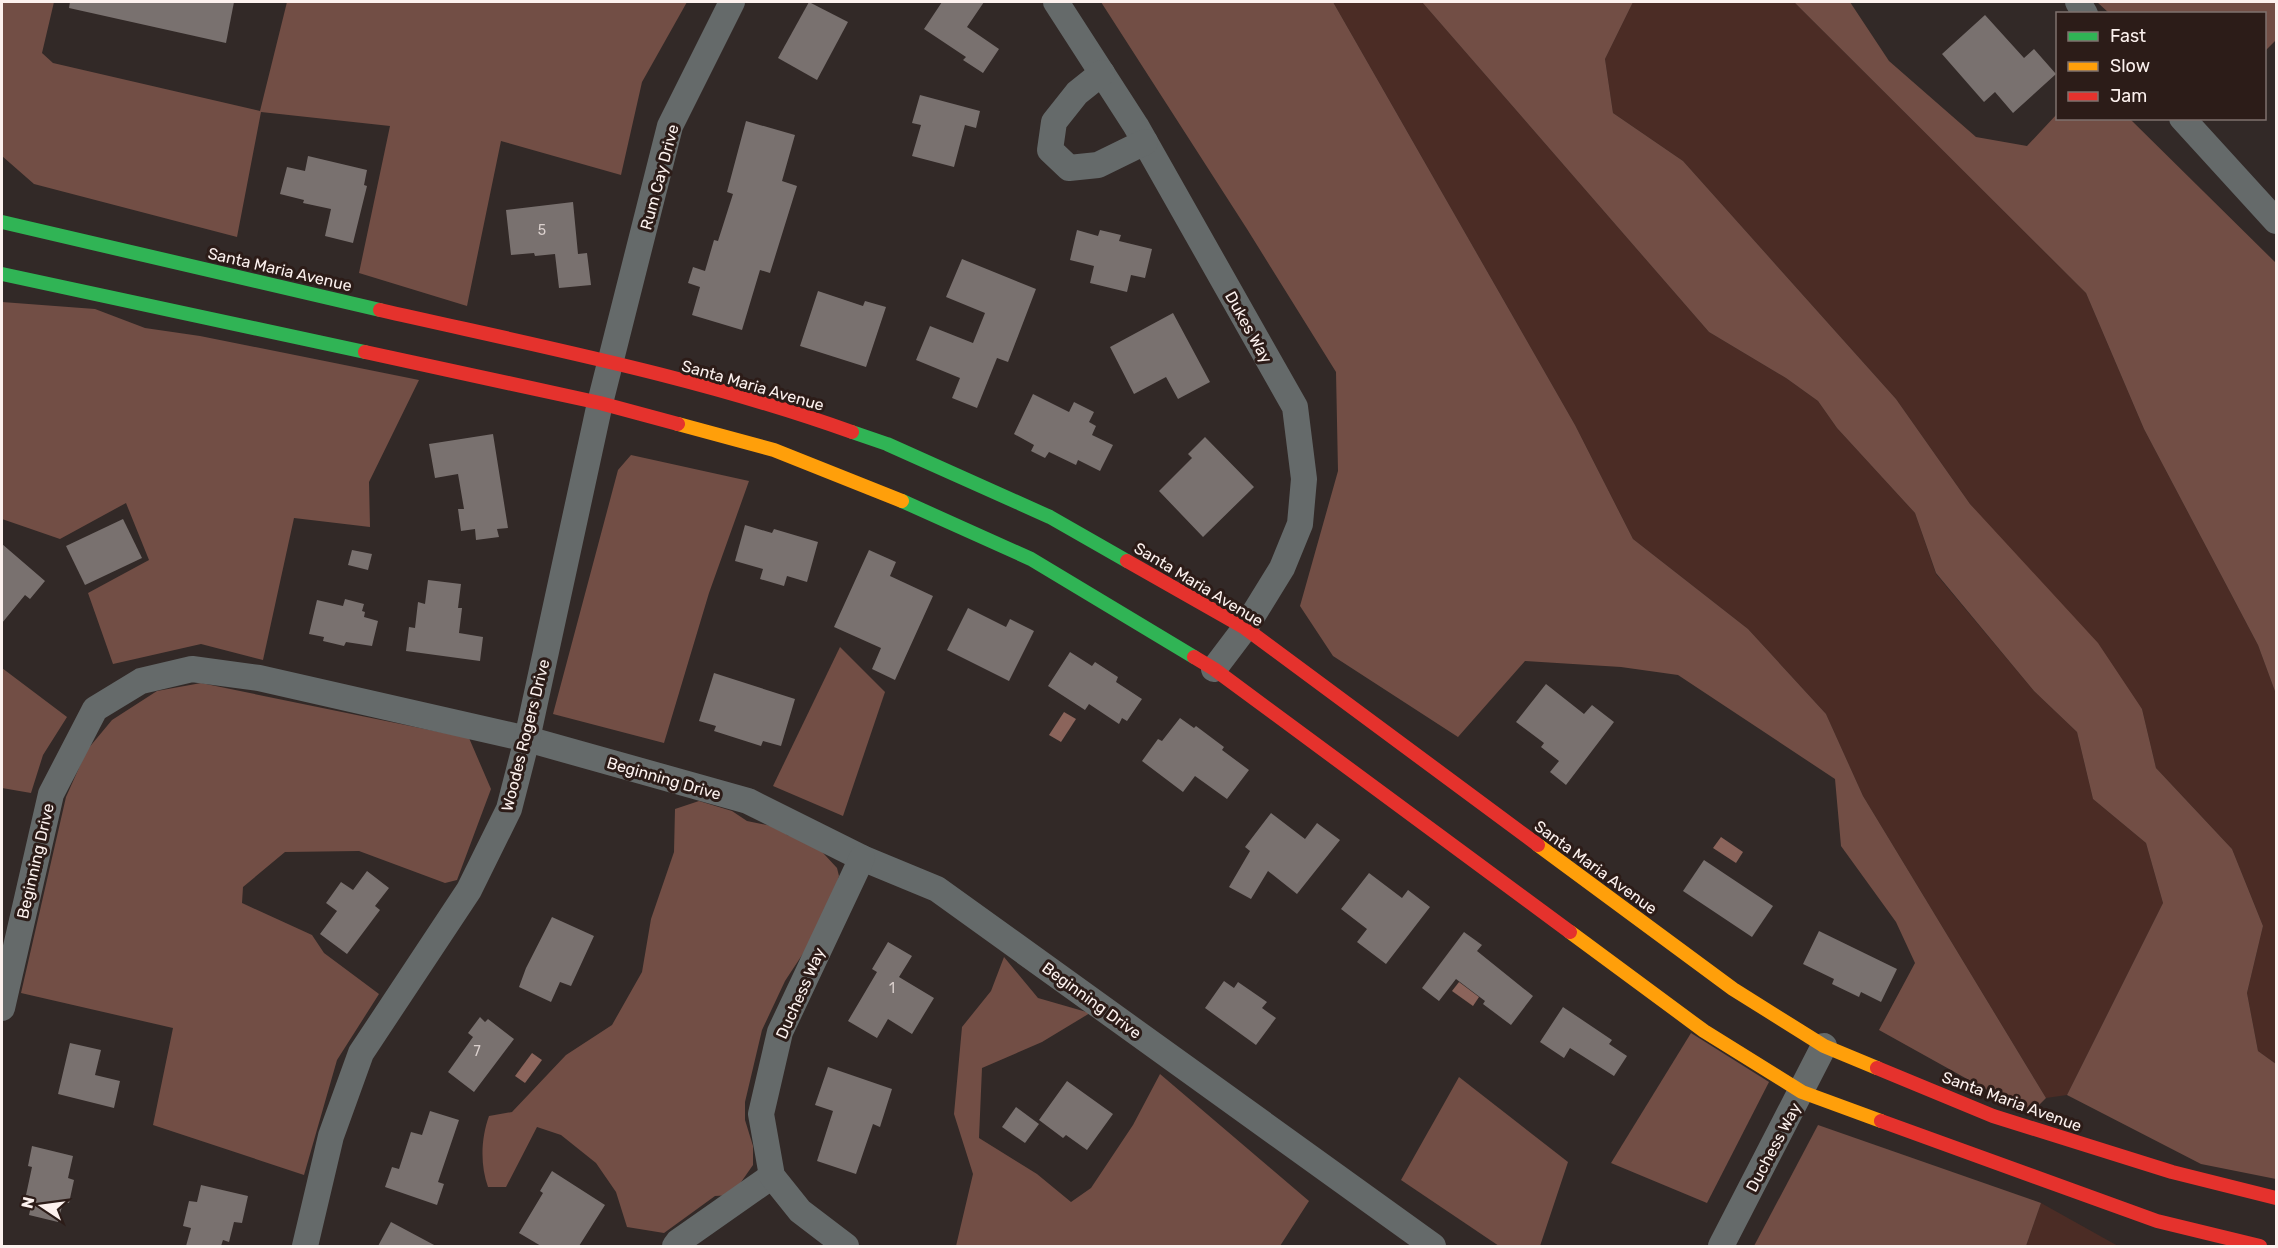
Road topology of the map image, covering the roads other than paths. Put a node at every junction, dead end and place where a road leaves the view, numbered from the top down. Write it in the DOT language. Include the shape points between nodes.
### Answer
graph roads {
  1 [pos="732,2"];
  2 [pos="1056,2"];
  3 [pos="1102,73"];
  4 [pos="2184,120"];
  5 [pos="1145,142"];
  6 [pos="2277,221"];
  7 [pos="2,222"];
  8 [pos="2,274"];
  9 [pos="611,363"];
  10 [pos="600,403"];
  11 [pos="1245,628"];
  12 [pos="1214,669"];
  13 [pos="527,739"];
  14 [pos="862,858"];
  15 [pos="2,1008"];
  16 [pos="1824,1046"];
  17 [pos="1802,1092"];
  18 [pos="772,1176"];
  19 [pos="2277,1198"];
  20 [pos="305,1246"];
  21 [pos="675,1246"];
  22 [pos="846,1246"];
  23 [pos="1433,1246"];
  24 [pos="1721,1246"];
  25 [pos="2260,1246"];
  1 -- 9 [label="street, Rum Cay Drive" via="670,126"];
  2 -- 3 [label="street, Dukes Way"];
  3 -- 5 [label="street, Dukes Way"];
  3 -- 5 [label="street" via="1077,93 1054,122 1050,150 1069,168 1098,165"];
  4 -- 6 [label="street"];
  5 -- 11 [label="street, Dukes Way" via="1294,407 1304,479 1300,524 1282,568"];
  7 -- 9 [label="street, Santa Maria Avenue"];
  8 -- 10 [label="street"];
  9 -- 10 [label="street, Woodes Rogers Drive"];
  9 -- 11 [label="street, Santa Maria Avenue" via="783,407 887,444 1050,517"];
  10 -- 12 [label="street" via="774,450 877,490 1031,559"];
  10 -- 13 [label="street, Woodes Rogers Drive"];
  11 -- 12 [label="street, Dukes Way"];
  11 -- 16 [label="street, Santa Maria Avenue" via="1733,989"];
  12 -- 17 [label="street" via="1704,1031"];
  13 -- 14 [label="street, Beginning Drive" via="748,801"];
  13 -- 15 [label="street, Beginning Drive" via="259,678 192,669 141,681 95,709 51,794"];
  13 -- 20 [label="street, Woodes Rogers Drive" via="510,809 469,890 362,1053 332,1136"];
  14 -- 18 [label="street, Duchess Way" via="780,1032 761,1114"];
  14 -- 23 [label="street, Beginning Drive" via="937,889"];
  16 -- 17 [label="street, Duchess Way"];
  16 -- 19 [label="street, Santa Maria Avenue" via="1993,1116 2172,1172"];
  17 -- 24 [label="street, Duchess Way"];
  17 -- 25 [label="street" via="2157,1221"];
  18 -- 21 [label="street"];
  18 -- 22 [label="street, Duchess Way" via="800,1211"];
}
